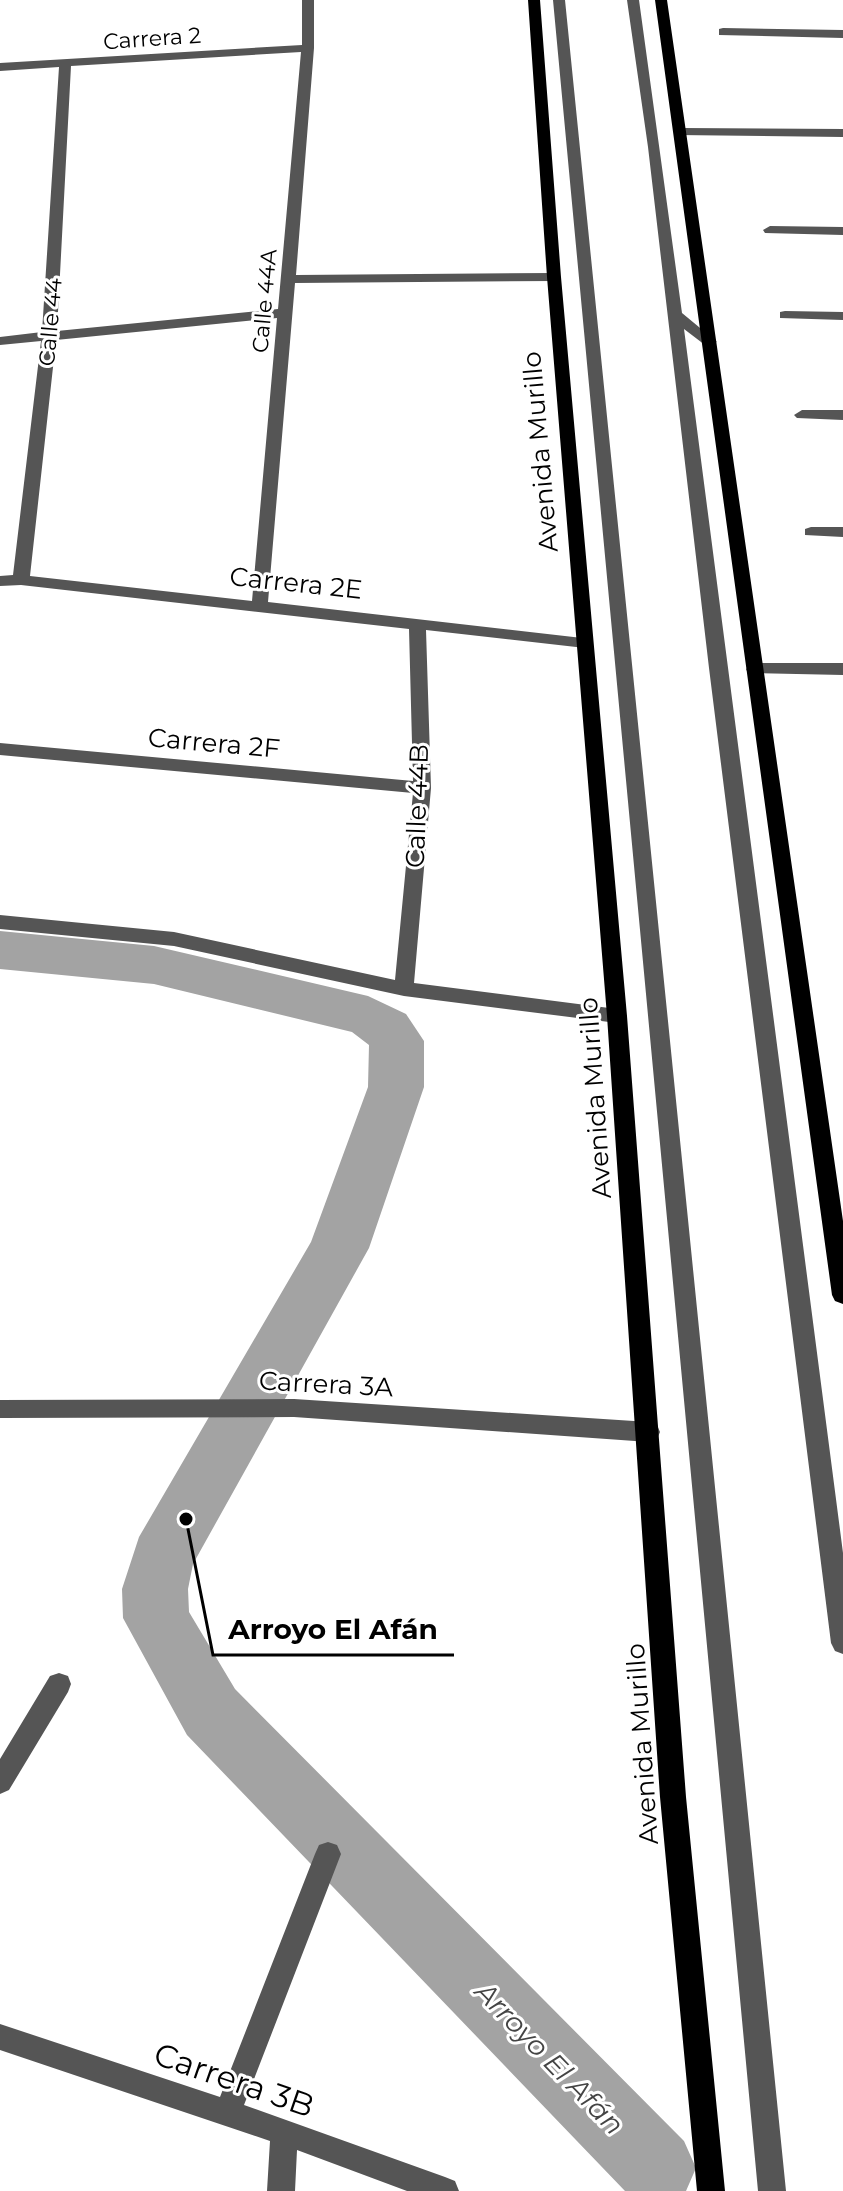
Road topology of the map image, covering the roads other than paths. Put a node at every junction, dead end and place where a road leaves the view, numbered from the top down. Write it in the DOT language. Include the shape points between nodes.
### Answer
graph roads {
  1 [pos="308,0"];
  2 [pos="534,0"];
  3 [pos="559,0"];
  4 [pos="633,0"];
  5 [pos="661,0"];
  6 [pos="723,32"];
  7 [pos="843,34"];
  8 [pos="308,48"];
  9 [pos="65,64"];
  10 [pos="0,67"];
  11 [pos="682,132"];
  12 [pos="843,133"];
  13 [pos="770,230"];
  14 [pos="843,231"];
  15 [pos="554,277"];
  16 [pos="288,279"];
  17 [pos="286,313"];
  18 [pos="674,314"];
  19 [pos="785,315"];
  20 [pos="843,316"];
  21 [pos="49,336"];
  22 [pos="0,341"];
  23 [pos="710,342"];
  24 [pos="802,415"];
  25 [pos="843,415"];
  26 [pos="811,532"];
  27 [pos="843,532"];
  28 [pos="21,580"];
  29 [pos="0,581"];
  30 [pos="260,605"];
  31 [pos="417,623"];
  32 [pos="585,643"];
  33 [pos="754,669"];
  34 [pos="843,669"];
  35 [pos="0,749"];
  36 [pos="422,788"];
  37 [pos="0,922"];
  38 [pos="404,989"];
  39 [pos="617,1016"];
  40 [pos="843,1295"];
  41 [pos="0,1409"];
  42 [pos="649,1432"];
  43 [pos="843,1643"];
  44 [pos="59,1684"];
  45 [pos="0,1782"];
  46 [pos="328,1854"];
  47 [pos="0,2037"];
  48 [pos="227,2113"];
  49 [pos="284,2132"];
  50 [pos="281,2191"];
  51 [pos="445,2191"];
  52 [pos="711,2191"];
  53 [pos="772,2191"];
  1 -- 8 [label="street, Calle 44A"];
  2 -- 15 [label="main road, Avenida Murillo"];
  3 -- 53 [label="street"];
  4 -- 18 [label="street"];
  5 -- 11 [label="main road"];
  6 -- 7 [label="street"];
  8 -- 9 [label="street, Carrera 2"];
  8 -- 16 [label="street, Calle 44A"];
  9 -- 10 [label="street, Carrera 2"];
  9 -- 21 [label="street, Calle 44"];
  11 -- 12 [label="street"];
  11 -- 23 [label="main road"];
  13 -- 14 [label="street"];
  15 -- 16 [label="street"];
  15 -- 32 [label="main road, Avenida Murillo"];
  16 -- 17 [label="street, Calle 44A"];
  17 -- 21 [label="street"];
  17 -- 30 [label="street, Calle 44A"];
  18 -- 23 [label="street"];
  18 -- 43 [label="street"];
  19 -- 20 [label="street"];
  21 -- 22 [label="street"];
  21 -- 28 [label="street, Calle 44"];
  23 -- 33 [label="main road"];
  24 -- 25 [label="street"];
  26 -- 27 [label="street"];
  28 -- 29 [label="street, Carrera 2E"];
  28 -- 30 [label="street, Carrera 2E"];
  30 -- 31 [label="street, Carrera 2E"];
  31 -- 32 [label="street, Carrera 2E"];
  31 -- 36 [label="street, Calle 44B"];
  32 -- 39 [label="main road, Avenida Murillo"];
  33 -- 34 [label="street"];
  33 -- 40 [label="main road"];
  35 -- 36 [label="street, Carrera 2F"];
  36 -- 38 [label="street, Calle 44B"];
  37 -- 38 [label="street" via="174,939"];
  38 -- 39 [label="street"];
  39 -- 42 [label="main road, Avenida Murillo"];
  41 -- 42 [label="street, Carrera 3A" via="294,1408"];
  42 -- 52 [label="main road, Avenida Murillo" via="673,1797"];
  44 -- 45 [label="street"];
  46 -- 48 [label="street"];
  47 -- 48 [label="street, Carrera 3B"];
  48 -- 49 [label="street, Carrera 3B"];
  49 -- 50 [label="street"];
  49 -- 51 [label="street, Carrera 3B"];
}
